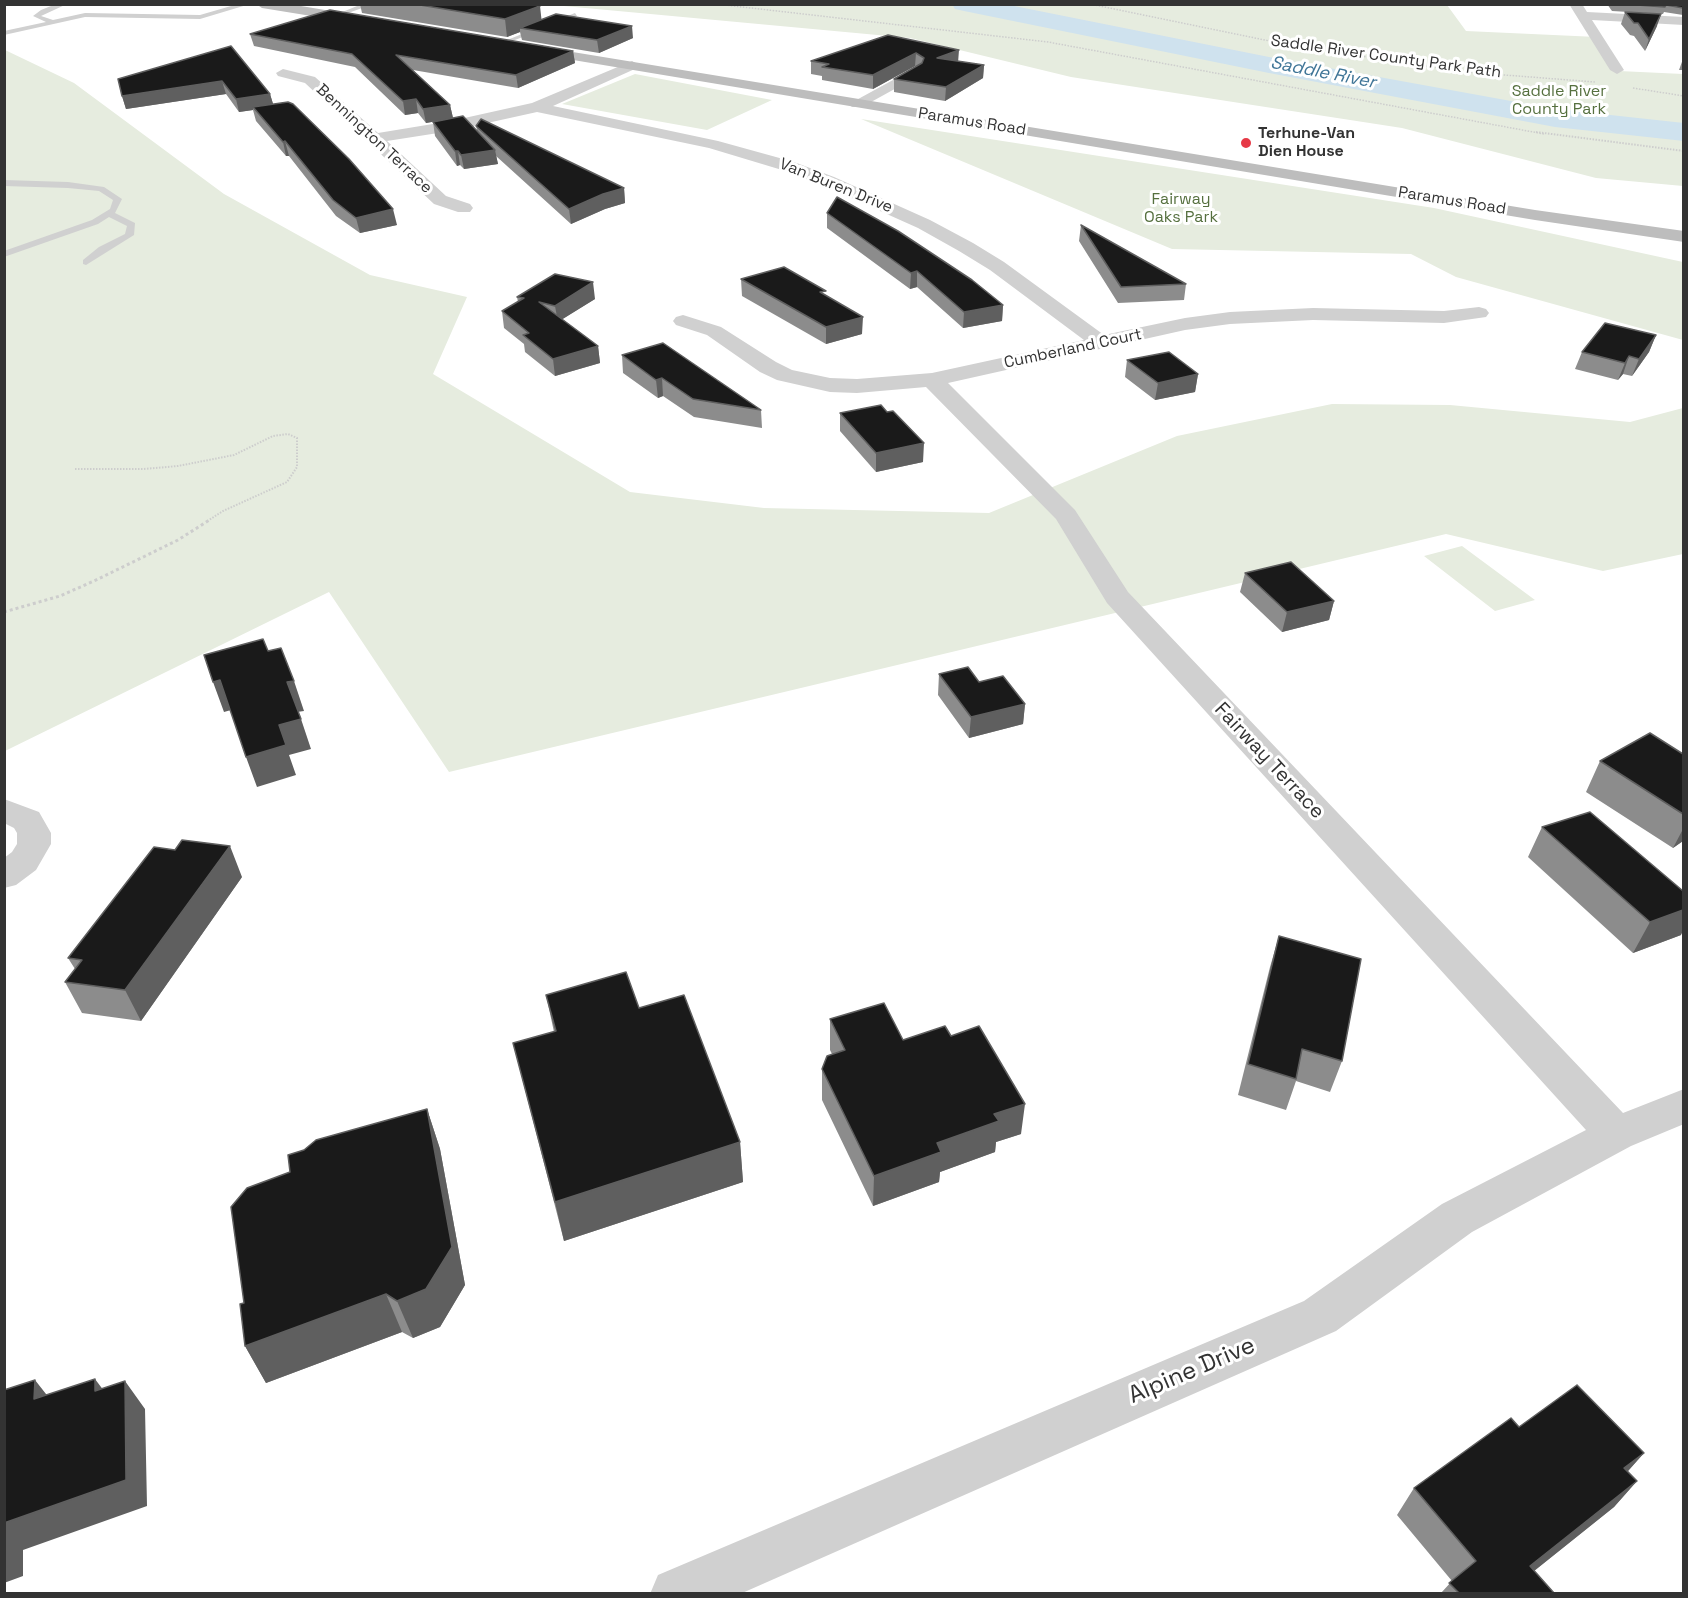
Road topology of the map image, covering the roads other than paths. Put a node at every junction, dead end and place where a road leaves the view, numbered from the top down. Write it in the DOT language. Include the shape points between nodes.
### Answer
graph roads {
  1 [pos="63,4"];
  2 [pos="247,4"];
  3 [pos="262,4"];
  4 [pos="370,4"];
  5 [pos="106,8"];
  6 [pos="1579,10"];
  7 [pos="338,15"];
  8 [pos="575,15"];
  9 [pos="80,16"];
  10 [pos="51,21"];
  11 [pos="1683,21"];
  12 [pos="383,23"];
  13 [pos="4,33"];
  14 [pos="482,41"];
  15 [pos="500,44"];
  16 [pos="632,65"];
  17 [pos="1617,70"];
  18 [pos="915,72"];
  19 [pos="283,73"];
  20 [pos="857,104"];
  21 [pos="537,107"];
  22 [pos="375,138"];
  23 [pos="4,183"];
  24 [pos="464,208"];
  25 [pos="107,214"];
  26 [pos="1683,237"];
  27 [pos="4,254"];
  28 [pos="86,262"];
  29 [pos="1479,313"];
  30 [pos="683,321"];
  31 [pos="1101,343"];
  32 [pos="932,380"];
  33 [pos="4,810"];
  34 [pos="4,876"];
  35 [pos="1683,1106"];
  36 [pos="1616,1134"];
  37 [pos="677,1593"];
  1 -- 10 [label="lane" via="36,16"];
  2 -- 9 [label="lane" via="200,17"];
  3 -- 7 [label="main road"];
  4 -- 7 [label="lane"];
  5 -- 9 [label="lane"];
  6 -- 11 [label="street"];
  6 -- 17 [label="street"];
  7 -- 12 [label="main road"];
  8 -- 15 [label="lane"];
  9 -- 10 [label="lane"];
  10 -- 13 [label="lane"];
  14 -- 15 [label="main road, Paramus Road"];
  15 -- 16 [label="main road, Paramus Road"];
  16 -- 20 [label="main road, Paramus Road"];
  16 -- 21 [label="street"];
  18 -- 20 [label="street"];
  19 -- 22 [label="street, Bennington Terrace" via="310,80"];
  20 -- 26 [label="main road, Paramus Road"];
  21 -- 22 [label="street"];
  21 -- 31 [label="street, Van Buren Drive" via="712,144 838,185 966,247"];
  22 -- 24 [label="street, Bennington Terrace" via="440,200"];
  23 -- 25 [label="lane" via="101,189 118,199 114,210"];
  25 -- 27 [label="lane"];
  25 -- 28 [label="lane" via="132,225 129,235"];
  29 -- 31 [label="street, Cumberland Court" via="1444,317 1253,316 1185,324"];
  30 -- 32 [label="street, Cumberland Court" via="714,331 768,367 805,381 857,386"];
  31 -- 32 [label="street, Cumberland Court"];
  32 -- 36 [label="street, Fairway Terrace" via="1066,515 1117,597"];
  33 -- 34 [label="street" via="27,820 34,833 34,844 24,861"];
  35 -- 36 [label="street, Alpine Drive"];
  36 -- 37 [label="street, Alpine Drive" via="1456,1218 1320,1316"];
}
